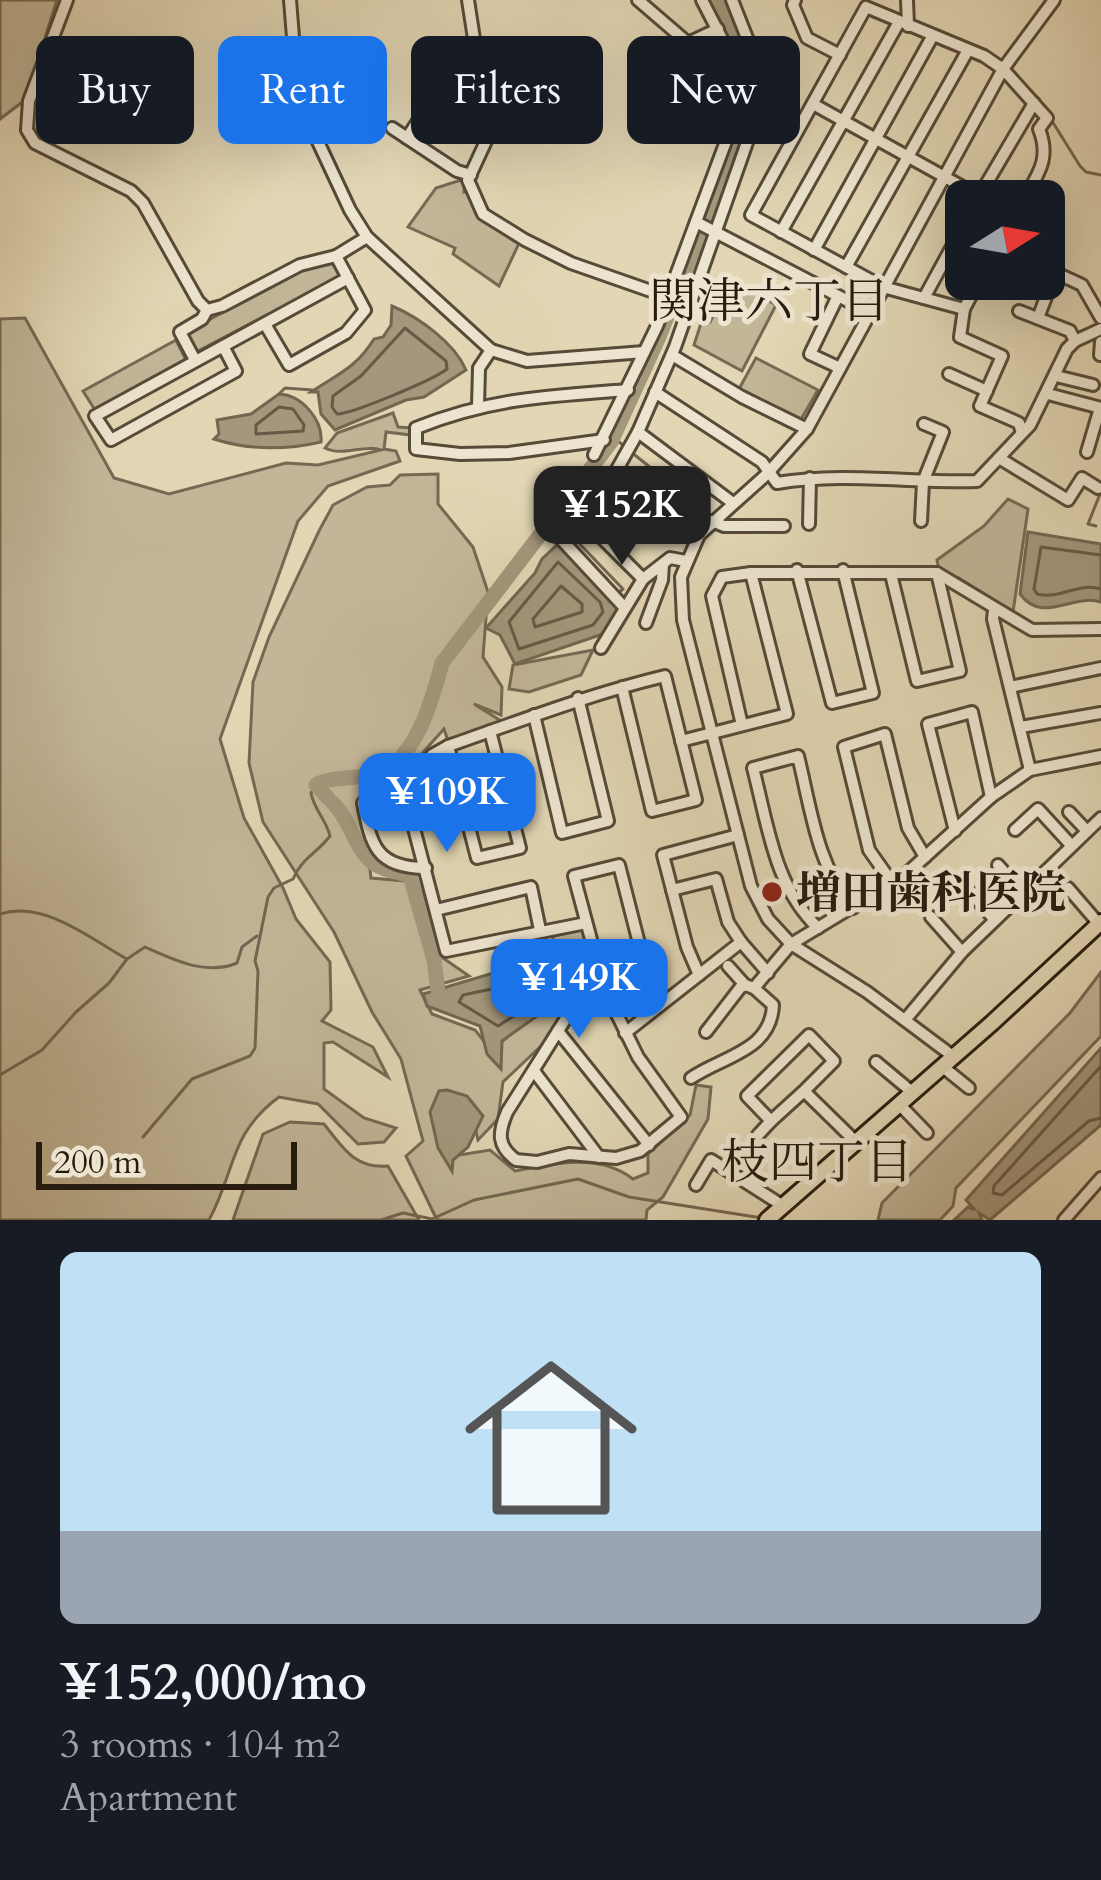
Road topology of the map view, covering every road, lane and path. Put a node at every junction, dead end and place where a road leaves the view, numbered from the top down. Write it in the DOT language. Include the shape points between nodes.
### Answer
graph roads {
  1 [pos="67,0"];
  2 [pos="290,0"];
  3 [pos="468,0"];
  4 [pos="638,0"];
  5 [pos="702,0"];
  6 [pos="732,0"];
  7 [pos="795,0"];
  8 [pos="849,0"];
  9 [pos="907,0"];
  10 [pos="1054,0"];
  11 [pos="866,7"];
  12 [pos="904,24"];
  13 [pos="718,29"];
  14 [pos="932,37"];
  15 [pos="968,50"];
  16 [pos="840,55"];
  17 [pos="1004,69"];
  18 [pos="1034,103"];
  19 [pos="813,104"];
  20 [pos="844,121"];
  21 [pos="392,128"];
  22 [pos="411,132"];
  23 [pos="875,137"];
  24 [pos="407,138"];
  25 [pos="908,155"];
  26 [pos="471,176"];
  27 [pos="945,176"];
  28 [pos="951,180"];
  29 [pos="992,180"];
  30 [pos="1033,180"];
  31 [pos="696,222"];
  32 [pos="716,231"];
  33 [pos="782,232"];
  34 [pos="367,237"];
  35 [pos="814,250"];
  36 [pos="336,256"];
  37 [pos="945,259"];
  38 [pos="846,267"];
  39 [pos="1065,277"];
  40 [pos="348,278"];
  41 [pos="884,287"];
  42 [pos="838,296"];
  43 [pos="668,297"];
  44 [pos="924,298"];
  45 [pos="969,300"];
  46 [pos="1045,300"];
  47 [pos="964,309"];
  48 [pos="207,310"];
  49 [pos="1019,311"];
  50 [pos="869,312"];
  51 [pos="1038,318"];
  52 [pos="1101,318"];
  53 [pos="265,324"];
  54 [pos="1101,329"];
  55 [pos="651,336"];
  56 [pos="1075,341"];
  57 [pos="1101,342"];
  58 [pos="223,346"];
  59 [pos="491,350"];
  60 [pos="674,351"];
  61 [pos="644,352"];
  62 [pos="1100,355"];
  63 [pos="195,360"];
  64 [pos="840,368"];
  65 [pos="949,374"];
  66 [pos="1056,376"];
  67 [pos="1093,385"];
  68 [pos="628,390"];
  69 [pos="987,391"];
  70 [pos="655,392"];
  71 [pos="1048,394"];
  72 [pos="478,406"];
  73 [pos="1101,408"];
  74 [pos="924,424"];
  75 [pos="807,429"];
  76 [pos="638,432"];
  77 [pos="1022,433"];
  78 [pos="604,440"];
  79 [pos="1087,452"];
  80 [pos="594,455"];
  81 [pos="999,458"];
  82 [pos="615,472"];
  83 [pos="767,474"];
  84 [pos="810,478"];
  85 [pos="923,482"];
  86 [pos="1098,488"];
  87 [pos="733,503"];
  88 [pos="618,509"];
  89 [pos="580,516"];
  90 [pos="712,521"];
  91 [pos="921,521"];
  92 [pos="809,524"];
  93 [pos="784,526"];
  94 [pos="596,532"];
  95 [pos="699,535"];
  96 [pos="686,561"];
  97 [pos="663,564"];
  98 [pos="797,570"];
  99 [pos="843,570"];
  100 [pos="751,573"];
  101 [pos="937,573"];
  102 [pos="891,574"];
  103 [pos="643,579"];
  104 [pos="625,607"];
  105 [pos="994,610"];
  106 [pos="646,623"];
  107 [pos="1101,628"];
  108 [pos="601,649"];
  109 [pos="1101,668"];
  110 [pos="622,687"];
  111 [pos="1010,687"];
  112 [pos="578,698"];
  113 [pos="1101,713"];
  114 [pos="534,715"];
  115 [pos="742,725"];
  116 [pos="1021,727"];
  117 [pos="490,731"];
  118 [pos="712,733"];
  119 [pos="681,741"];
  120 [pos="448,746"];
  121 [pos="1101,756"];
  122 [pos="1030,770"];
  123 [pos="404,790"];
  124 [pos="991,797"];
  125 [pos="1069,812"];
  126 [pos="1101,818"];
  127 [pos="1015,830"];
  128 [pos="955,831"];
  129 [pos="1087,831"];
  130 [pos="738,835"];
  131 [pos="1070,845"];
  132 [pos="925,857"];
  133 [pos="998,865"];
  134 [pos="426,868"];
  135 [pos="892,884"];
  136 [pos="1069,888"];
  137 [pos="672,890"];
  138 [pos="1022,892"];
  139 [pos="971,893"];
  140 [pos="853,908"];
  141 [pos="436,910"];
  142 [pos="931,917"];
  143 [pos="994,919"];
  144 [pos="586,923"];
  145 [pos="1100,923"];
  146 [pos="818,928"];
  147 [pos="540,930"];
  148 [pos="741,942"];
  149 [pos="791,944"];
  150 [pos="962,952"];
  151 [pos="728,966"];
  152 [pos="768,973"];
  153 [pos="699,975"];
  154 [pos="750,987"];
  155 [pos="604,988"];
  156 [pos="662,1003"];
  157 [pos="905,1020"];
  158 [pos="558,1031"];
  159 [pos="706,1032"];
  160 [pos="625,1034"];
  161 [pos="876,1062"];
  162 [pos="948,1062"];
  163 [pos="534,1071"];
  164 [pos="691,1078"];
  165 [pos="969,1088"];
  166 [pos="804,1091"];
  167 [pos="912,1092"];
  168 [pos="899,1104"];
  169 [pos="771,1120"];
  170 [pos="927,1132"];
  171 [pos="758,1135"];
  172 [pos="855,1141"];
  173 [pos="649,1145"];
  174 [pos="599,1157"];
  175 [pos="696,1184"];
  176 [pos="1100,1184"];
  177 [pos="781,1204"];
  178 [pos="767,1220"];
  179 [pos="1064,1220"];
  1 -- 48 [label="street" via="29,101 27,130 35,143 142,202"];
  2 -- 34 [label="street" via="298,99"];
  3 -- 26 [label="street" via="494,114"];
  4 -- 13 [label="street" via="688,43"];
  5 -- 13 [label="street"];
  6 -- 32 [label="street" via="763,97"];
  7 -- 16 [label="street" via="807,38"];
  8 -- 11 [label="street"];
  9 -- 12 [label="street"];
  10 -- 17 [label="street"];
  11 -- 12 [label="street"];
  11 -- 16 [label="street"];
  12 -- 14 [label="street"];
  12 -- 20 [label="street"];
  13 -- 31 [label="street" via="741,101"];
  14 -- 15 [label="street"];
  14 -- 23 [label="street"];
  15 -- 17 [label="street"];
  15 -- 25 [label="street"];
  16 -- 19 [label="street"];
  17 -- 18 [label="street"];
  17 -- 27 [label="street"];
  18 -- 29 [label="street"];
  18 -- 30 [label="street" via="1047,118 1039,129 1046,154"];
  19 -- 20 [label="street"];
  19 -- 33 [label="street" via="751,215"];
  20 -- 23 [label="street"];
  20 -- 33 [label="street"];
  21 -- 24 [label="street"];
  22 -- 24 [label="street"];
  23 -- 25 [label="street"];
  23 -- 35 [label="street"];
  24 -- 26 [label="street"];
  25 -- 27 [label="street"];
  25 -- 38 [label="street"];
  26 -- 43 [label="street" via="483,214 525,240"];
  27 -- 28 [label="street"];
  27 -- 41 [label="street"];
  31 -- 32 [label="street"];
  31 -- 43 [label="street"];
  32 -- 42 [label="street"];
  32 -- 60 [label="street"];
  33 -- 35 [label="street"];
  34 -- 36 [label="street"];
  34 -- 59 [label="street"];
  35 -- 38 [label="street"];
  36 -- 40 [label="street"];
  36 -- 48 [label="street"];
  37 -- 44 [label="street"];
  38 -- 41 [label="street"];
  39 -- 52 [label="street" via="1082,285"];
  40 -- 53 [label="street"];
  40 -- 53 [label="street" via="365,310 346,333 289,365"];
  41 -- 44 [label="street"];
  41 -- 50 [label="street"];
  42 -- 50 [label="street"];
  42 -- 64 [label="street" via="810,354"];
  43 -- 55 [label="street"];
  44 -- 47 [label="street"];
  45 -- 47 [label="street"];
  46 -- 51 [label="street"];
  47 -- 69 [label="street" via="961,337 1002,356"];
  48 -- 63 [label="street" via="180,332"];
  49 -- 51 [label="street"];
  50 -- 64 [label="street"];
  51 -- 56 [label="street"];
  53 -- 58 [label="street"];
  54 -- 56 [label="street"];
  55 -- 60 [label="street"];
  55 -- 61 [label="street"];
  56 -- 66 [label="street"];
  57 -- 62 [label="street"];
  58 -- 63 [label="street"];
  58 -- 63 [label="street" via="236,371 110,440 95,416"];
  59 -- 61 [label="street" via="527,361"];
  59 -- 72 [label="street" via="476,379"];
  60 -- 70 [label="street"];
  60 -- 75 [label="street"];
  61 -- 68 [label="street"];
  64 -- 75 [label="street"];
  65 -- 69 [label="street"];
  66 -- 67 [label="street"];
  66 -- 71 [label="street"];
  68 -- 72 [label="street"];
  68 -- 78 [label="street"];
  69 -- 77 [label="street" via="980,406 1018,423"];
  70 -- 76 [label="street"];
  70 -- 83 [label="street" via="761,462"];
  71 -- 73 [label="street"];
  71 -- 77 [label="street"];
  72 -- 78 [label="street" via="416,428 416,449 509,453"];
  73 -- 79 [label="street"];
  74 -- 85 [label="street" via="943,432"];
  75 -- 83 [label="street"];
  76 -- 82 [label="street"];
  76 -- 87 [label="street"];
  77 -- 81 [label="street"];
  78 -- 80 [label="street"];
  81 -- 85 [label="street" via="977,481"];
  81 -- 86 [label="street" via="1068,500 1082,478"];
  82 -- 89 [label="street"];
  82 -- 95 [label="street"];
  83 -- 84 [label="street" via="777,483"];
  83 -- 87 [label="street"];
  84 -- 85 [label="street"];
  84 -- 92 [label="street"];
  85 -- 91 [label="street"];
  87 -- 90 [label="street"];
  88 -- 94 [label="street"];
  89 -- 94 [label="street"];
  89 -- 104 [label="street" via="560,538"];
  90 -- 93 [label="street"];
  90 -- 95 [label="street"];
  94 -- 103 [label="street"];
  95 -- 96 [label="street"];
  96 -- 97 [label="street" via="670,557"];
  96 -- 118 [label="street" via="680,597"];
  97 -- 103 [label="street"];
  97 -- 106 [label="street"];
  98 -- 99 [label="street"];
  98 -- 99 [label="street" via="832,703 873,693"];
  98 -- 100 [label="street"];
  99 -- 102 [label="street"];
  100 -- 115 [label="street" via="722,577 712,596"];
  100 -- 115 [label="street" via="788,714"];
  101 -- 102 [label="street"];
  101 -- 102 [label="street" via="960,671 917,681"];
  101 -- 105 [label="street"];
  103 -- 104 [label="street"];
  104 -- 108 [label="street"];
  105 -- 107 [label="street" via="1032,630"];
  105 -- 111 [label="street"];
  109 -- 111 [label="street"];
  110 -- 112 [label="street"];
  110 -- 119 [label="street" via="664,676"];
  110 -- 119 [label="street" via="652,811 696,800"];
  111 -- 116 [label="street"];
  112 -- 114 [label="street"];
  112 -- 114 [label="street" via="608,821 562,833"];
  113 -- 116 [label="street"];
  114 -- 117 [label="street"];
  115 -- 118 [label="street"];
  116 -- 122 [label="street"];
  117 -- 120 [label="street"];
  117 -- 120 [label="street" via="520,848 476,858"];
  118 -- 119 [label="street"];
  118 -- 130 [label="street"];
  120 -- 123 [label="street"];
  121 -- 122 [label="street"];
  122 -- 124 [label="street"];
  123 -- 134 [label="street"];
  123 -- 134 [label="street" via="363,802 371,845 378,855"];
  124 -- 128 [label="street"];
  124 -- 128 [label="street" via="972,712 928,724"];
  125 -- 129 [label="street"];
  126 -- 129 [label="street"];
  127 -- 131 [label="street" via="1038,809"];
  128 -- 132 [label="street"];
  129 -- 131 [label="street"];
  130 -- 137 [label="street" via="663,855"];
  130 -- 149 [label="street" via="760,903"];
  131 -- 138 [label="street"];
  132 -- 135 [label="street"];
  132 -- 135 [label="street" via="908,828 885,734 844,747 868,850"];
  133 -- 138 [label="street"];
  134 -- 141 [label="street"];
  135 -- 140 [label="street"];
  136 -- 145 [label="street"];
  137 -- 148 [label="street" via="716,879"];
  137 -- 153 [label="street"];
  138 -- 143 [label="street"];
  139 -- 143 [label="street"];
  140 -- 146 [label="street"];
  140 -- 146 [label="street" via="822,854 798,757 753,768 781,876"];
  141 -- 147 [label="street" via="446,951"];
  141 -- 147 [label="street" via="531,887"];
  142 -- 150 [label="street"];
  143 -- 150 [label="street"];
  144 -- 147 [label="street"];
  144 -- 155 [label="street"];
  144 -- 156 [label="street" via="574,876 619,865"];
  145 -- 162 [label="main road"];
  146 -- 149 [label="street"];
  148 -- 152 [label="street"];
  148 -- 153 [label="street"];
  149 -- 152 [label="street"];
  149 -- 157 [label="street"];
  150 -- 157 [label="street"];
  151 -- 154 [label="street"];
  152 -- 154 [label="street"];
  153 -- 156 [label="street"];
  154 -- 159 [label="street"];
  154 -- 164 [label="street" via="772,1000 761,1039"];
  155 -- 158 [label="street" via="575,1004"];
  155 -- 160 [label="street"];
  156 -- 160 [label="street"];
  157 -- 162 [label="street"];
  158 -- 163 [label="street"];
  158 -- 173 [label="street"];
  160 -- 173 [label="street" via="681,1117"];
  161 -- 167 [label="street"];
  162 -- 165 [label="street"];
  162 -- 167 [label="main road"];
  163 -- 174 [label="street"];
  163 -- 174 [label="street" via="499,1129 503,1148 525,1162"];
  166 -- 169 [label="street"];
  166 -- 169 [label="street" via="834,1061 809,1035 747,1096"];
  166 -- 172 [label="street"];
  167 -- 168 [label="main road"];
  168 -- 170 [label="street"];
  168 -- 172 [label="main road"];
  169 -- 171 [label="street"];
  172 -- 177 [label="main road"];
  173 -- 174 [label="street"];
  175 -- 177 [label="street" via="711,1160"];
  176 -- 179 [label="street"];
  177 -- 178 [label="main road"];
}
